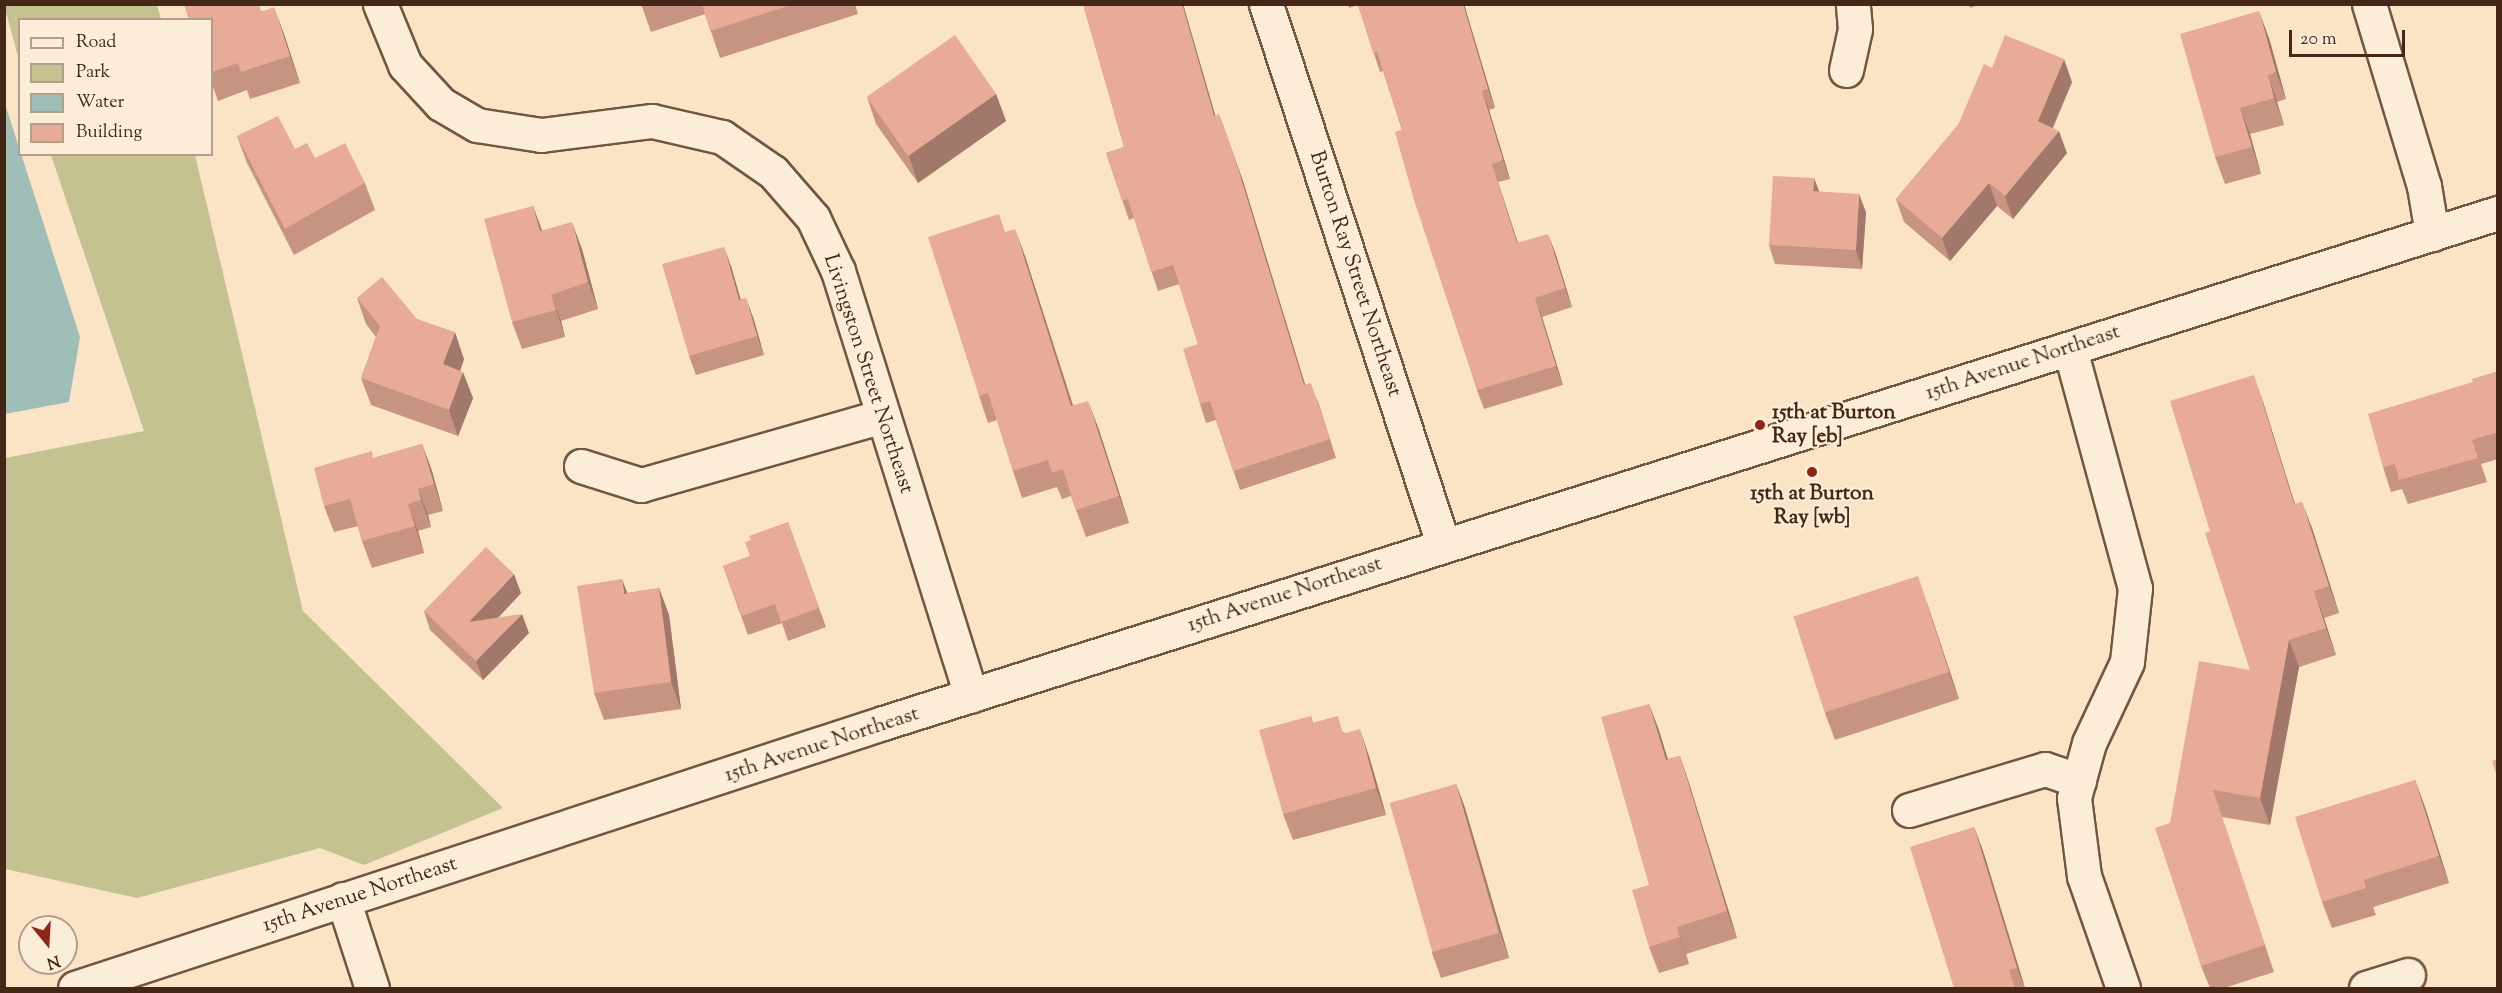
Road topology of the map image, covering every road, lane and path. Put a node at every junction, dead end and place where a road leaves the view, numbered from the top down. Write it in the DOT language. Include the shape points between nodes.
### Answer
graph roads {
  1 [pos="1266,4"];
  2 [pos="1853,4"];
  3 [pos="2369,4"];
  4 [pos="381,5"];
  5 [pos="1846,70"];
  6 [pos="2498,213"];
  7 [pos="2432,234"];
  8 [pos="2070,349"];
  9 [pos="883,416"];
  10 [pos="581,466"];
  11 [pos="1443,544"];
  12 [pos="971,696"];
  13 [pos="2079,781"];
  14 [pos="1909,810"];
  15 [pos="343,899"];
  16 [pos="2408,975"];
  17 [pos="75,988"];
  18 [pos="372,988"];
  19 [pos="2123,988"];
  20 [pos="2366,988"];
  1 -- 11 [label="street, Burton Ray Street Northeast"];
  2 -- 5 [label="street" via="1855,29"];
  3 -- 7 [label="street" via="2424,186"];
  4 -- 9 [label="street, Livingston Street Northeast" via="405,65 441,104 477,125 541,135 652,121 722,137 773,172 813,218 838,271"];
  6 -- 7 [label="street, 15th Avenue Northeast"];
  7 -- 8 [label="street, 15th Avenue Northeast"];
  8 -- 11 [label="street, 15th Avenue Northeast"];
  8 -- 13 [label="street" via="2135,588 2127,662 2089,743"];
  9 -- 10 [label="street" via="641,485"];
  9 -- 12 [label="street, Livingston Street Northeast"];
  11 -- 12 [label="street, 15th Avenue Northeast"];
  12 -- 15 [label="street, 15th Avenue Northeast"];
  13 -- 14 [label="street" via="2044,769"];
  13 -- 19 [label="street" via="2074,798 2085,876"];
  15 -- 17 [label="street, 15th Avenue Northeast"];
  15 -- 18 [label="street"];
  16 -- 20 [label="street"];
}
